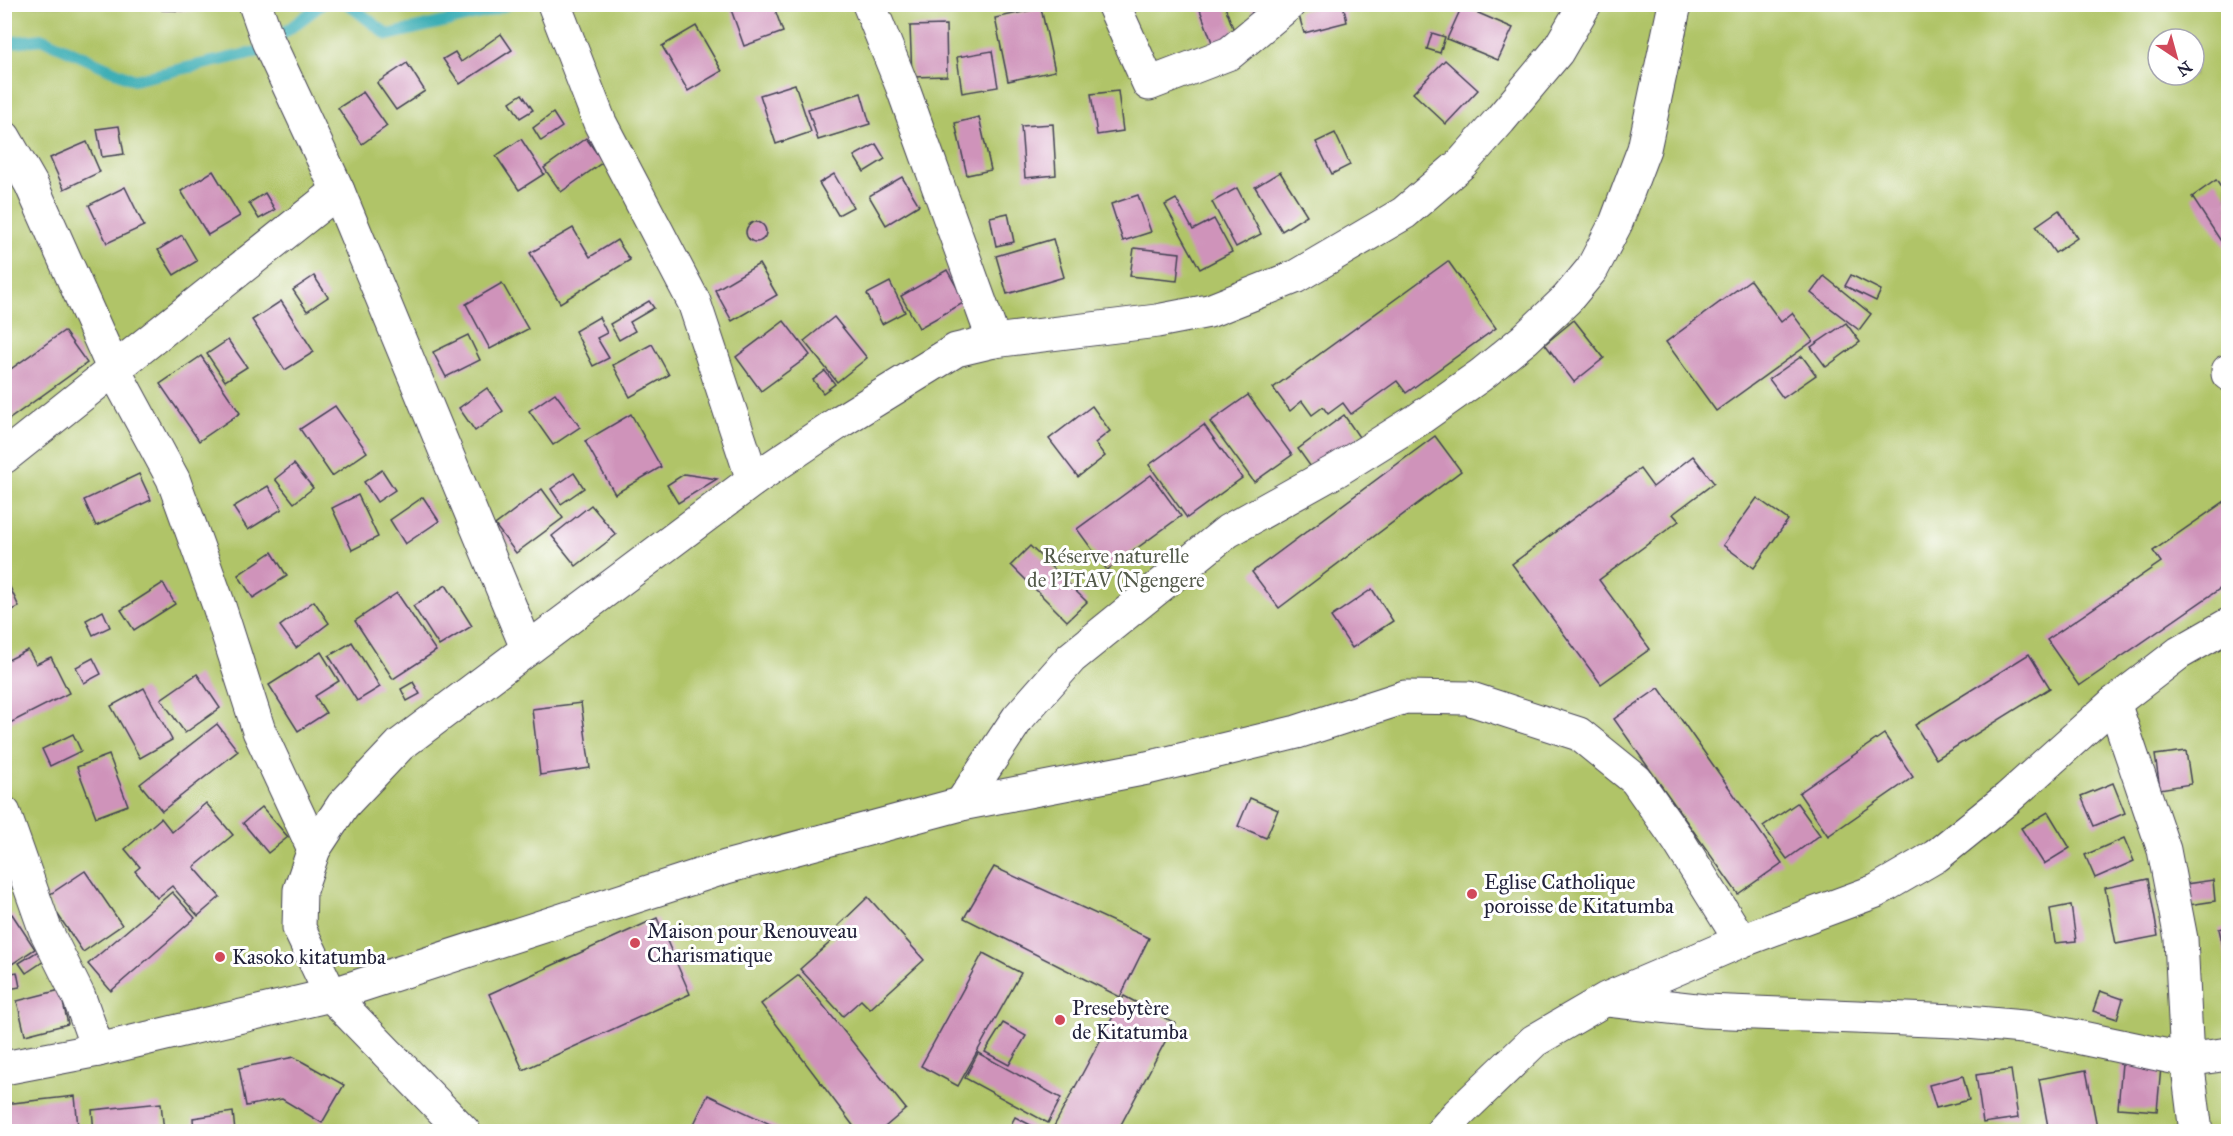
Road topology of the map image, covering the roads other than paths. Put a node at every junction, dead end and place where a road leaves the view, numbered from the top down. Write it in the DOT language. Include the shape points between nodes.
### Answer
graph roads {
  1 [pos="255,4"];
  2 [pos="554,4"];
  3 [pos="869,4"];
  4 [pos="1113,4"];
  5 [pos="1289,4"];
  6 [pos="1585,4"];
  7 [pos="1675,4"];
  8 [pos="4,137"];
  9 [pos="338,191"];
  10 [pos="994,340"];
  11 [pos="114,370"];
  12 [pos="4,457"];
  13 [pos="753,480"];
  14 [pos="2229,625"];
  15 [pos="527,648"];
  16 [pos="2114,704"];
  17 [pos="962,804"];
  18 [pos="4,813"];
  19 [pos="314,849"];
  20 [pos="1741,941"];
  21 [pos="330,995"];
  22 [pos="1606,999"];
  23 [pos="98,1050"];
  24 [pos="2229,1054"];
  25 [pos="2187,1060"];
  26 [pos="4,1068"];
  27 [pos="464,1131"];
  28 [pos="1442,1131"];
  29 [pos="2196,1131"];
  1 -- 9 [label="street" via="268,41"];
  2 -- 13 [label="street" via="600,123 694,302"];
  3 -- 10 [label="street"];
  4 -- 5 [label="street" via="1149,84 1230,53"];
  6 -- 10 [label="street" via="1557,52 1462,163 1404,213 1294,277 1209,311"];
  7 -- 17 [label="street" via="1640,159 1616,223 1592,268 1567,299 1481,375 1339,469 1228,531 1071,658 1018,718"];
  8 -- 11 [label="street" via="31,184"];
  9 -- 11 [label="street"];
  9 -- 15 [label="street"];
  10 -- 13 [label="street" via="956,350"];
  11 -- 12 [label="street"];
  11 -- 19 [label="street" via="172,479 218,603 259,731"];
  13 -- 15 [label="street"];
  14 -- 16 [label="street" via="2179,653"];
  15 -- 19 [label="street" via="400,745 343,805"];
  16 -- 20 [label="street" via="1936,856 1876,891"];
  16 -- 25 [label="street" via="2164,850 2181,939"];
  17 -- 20 [label="street" via="1170,763 1297,732 1405,697 1468,698 1579,734 1636,780"];
  17 -- 21 [label="street" via="726,867"];
  18 -- 23 [label="street" via="45,929 79,997"];
  19 -- 21 [label="street" via="300,890 299,928"];
  20 -- 22 [label="street"];
  21 -- 23 [label="street"];
  21 -- 27 [label="street"];
  22 -- 25 [label="street" via="1705,1011 2034,1028"];
  22 -- 28 [label="street" via="1533,1041"];
  23 -- 26 [label="street"];
  24 -- 25 [label="street"];
  25 -- 29 [label="street"];
}
